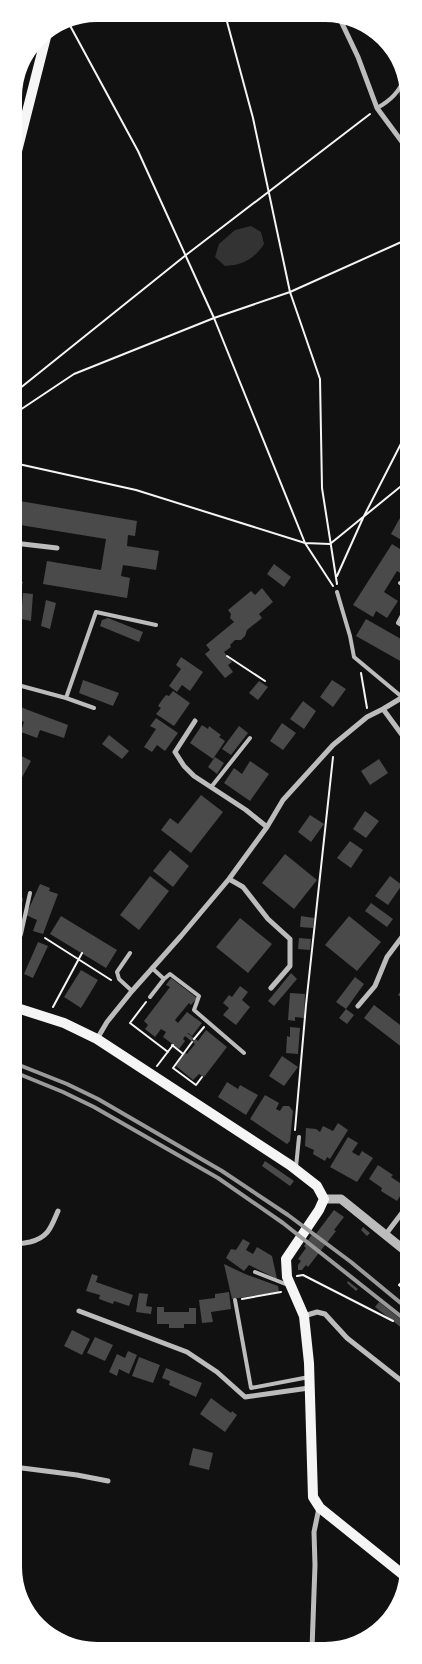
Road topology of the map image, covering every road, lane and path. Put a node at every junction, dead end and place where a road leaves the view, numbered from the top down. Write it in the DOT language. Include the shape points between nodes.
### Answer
graph roads {
  1 [pos="227,22"];
  2 [pos="343,25"];
  3 [pos="71,28"];
  4 [pos="44,46"];
  5 [pos="399,88"];
  6 [pos="377,108"];
  7 [pos="23,127"];
  8 [pos="400,139"];
  9 [pos="269,190"];
  10 [pos="400,243"];
  11 [pos="186,255"];
  12 [pos="290,292"];
  13 [pos="214,318"];
  14 [pos="23,386"];
  15 [pos="23,408"];
  16 [pos="400,446"];
  17 [pos="23,466"];
  18 [pos="400,487"];
  19 [pos="363,518"];
  20 [pos="23,543"];
  21 [pos="305,543"];
  22 [pos="330,544"];
  23 [pos="57,548"];
  24 [pos="336,576"];
  25 [pos="337,592"];
  26 [pos="156,625"];
  27 [pos="228,656"];
  28 [pos="354,657"];
  29 [pos="265,681"];
  30 [pos="23,686"];
  31 [pos="400,695"];
  32 [pos="66,698"];
  33 [pos="400,699"];
  34 [pos="94,708"];
  35 [pos="383,709"];
  36 [pos="367,717"];
  37 [pos="195,720"];
  38 [pos="400,732"];
  39 [pos="250,738"];
  40 [pos="333,745"];
  41 [pos="212,786"];
  42 [pos="267,826"];
  43 [pos="229,879"];
  44 [pos="30,893"];
  45 [pos="23,925"];
  46 [pos="44,938"];
  47 [pos="399,940"];
  48 [pos="82,953"];
  49 [pos="130,953"];
  50 [pos="78,960"];
  51 [pos="152,968"];
  52 [pos="119,979"];
  53 [pos="164,979"];
  54 [pos="271,988"];
  55 [pos="132,991"];
  56 [pos="150,997"];
  57 [pos="358,1006"];
  58 [pos="23,1010"];
  59 [pos="47,1018"];
  60 [pos="208,1022"];
  61 [pos="97,1039"];
  62 [pos="194,1039"];
  63 [pos="192,1042"];
  64 [pos="168,1052"];
  65 [pos="244,1053"];
  66 [pos="183,1054"];
  67 [pos="163,1058"];
  68 [pos="202,1077"];
  69 [pos="190,1080"];
  70 [pos="187,1085"];
  71 [pos="295,1130"];
  72 [pos="299,1137"];
  73 [pos="296,1169"];
  74 [pos="324,1199"];
  75 [pos="58,1211"];
  76 [pos="399,1217"];
  77 [pos="386,1234"];
  78 [pos="23,1244"];
  79 [pos="399,1245"];
  80 [pos="255,1272"];
  81 [pos="287,1276"];
  82 [pos="293,1288"];
  83 [pos="248,1298"];
  84 [pos="235,1300"];
  85 [pos="79,1311"];
  86 [pos="304,1316"];
  87 [pos="393,1321"];
  88 [pos="399,1379"];
  89 [pos="309,1382"];
  90 [pos="23,1468"];
  91 [pos="108,1481"];
  92 [pos="320,1508"];
  93 [pos="399,1571"];
  94 [pos="312,1642"];
  1 -- 9 [label="path"];
  2 -- 6 [label="street"];
  3 -- 11 [label="path" via="138,150"];
  4 -- 7 [label="main road"];
  5 -- 6 [label="lane" via="387,103"];
  6 -- 8 [label="street"];
  6 -- 9 [label="path"];
  9 -- 11 [label="path"];
  9 -- 12 [label="path"];
  10 -- 12 [label="path"];
  11 -- 13 [label="path"];
  11 -- 14 [label="path"];
  12 -- 13 [label="path"];
  12 -- 22 [label="path" via="320,379 322,488"];
  13 -- 15 [label="path" via="74,374"];
  13 -- 21 [label="path"];
  16 -- 19 [label="path"];
  17 -- 21 [label="path" via="136,490"];
  18 -- 19 [label="path"];
  19 -- 22 [label="path"];
  19 -- 24 [label="path"];
  20 -- 23 [label="street"];
  21 -- 22 [label="path"];
  21 -- 25 [label="path"];
  22 -- 24 [label="path"];
  24 -- 25 [label="path"];
  25 -- 28 [label="lane"];
  26 -- 32 [label="lane" via="96,612"];
  27 -- 29 [label="path"];
  28 -- 31 [label="lane"];
  28 -- 36 [label="path" via="362,677"];
  30 -- 32 [label="lane"];
  32 -- 34 [label="lane"];
  33 -- 35 [label="street"];
  35 -- 36 [label="street"];
  35 -- 38 [label="street"];
  36 -- 40 [label="street"];
  37 -- 41 [label="street" via="175,752 194,776"];
  39 -- 41 [label="lane"];
  40 -- 42 [label="street" via="283,800"];
  40 -- 71 [label="path"];
  41 -- 42 [label="street"];
  42 -- 43 [label="street"];
  43 -- 51 [label="street"];
  43 -- 54 [label="street" via="243,887 268,919 290,939 290,966"];
  44 -- 45 [label="lane"];
  46 -- 50 [label="path"];
  47 -- 57 [label="street" via="387,957 375,986"];
  48 -- 50 [label="path"];
  49 -- 52 [label="lane" via="117,972"];
  50 -- 52 [label="path" via="115,982"];
  50 -- 59 [label="path"];
  51 -- 53 [label="lane"];
  51 -- 55 [label="street"];
  52 -- 55 [label="lane"];
  53 -- 56 [label="lane"];
  53 -- 60 [label="lane" via="170,974 199,996 194,1010"];
  55 -- 61 [label="street"];
  56 -- 64 [label="path" via="130,1023"];
  58 -- 59 [label="main road"];
  59 -- 61 [label="main road"];
  60 -- 62 [label="path"];
  60 -- 65 [label="lane"];
  61 -- 73 [label="main road"];
  63 -- 66 [label="path"];
  64 -- 66 [label="path" via="173,1045"];
  64 -- 67 [label="path"];
  66 -- 69 [label="path" via="173,1068"];
  68 -- 69 [label="path" via="196,1084"];
  69 -- 70 [label="path"];
  72 -- 73 [label="lane"];
  73 -- 74 [label="main road" via="317,1186"];
  74 -- 77 [label="street" via="341,1199"];
  74 -- 81 [label="main road" via="287,1257"];
  75 -- 78 [label="street" via="49,1232 39,1240"];
  76 -- 77 [label="street"];
  77 -- 79 [label="street"];
  80 -- 82 [label="lane"];
  81 -- 82 [label="main road"];
  81 -- 87 [label="path" via="303,1275"];
  82 -- 83 [label="path"];
  82 -- 86 [label="main road"];
  84 -- 89 [label="lane" via="251,1388"];
  85 -- 89 [label="street" via="187,1352 217,1372 245,1397"];
  86 -- 88 [label="street" via="317,1312 325,1314 348,1338"];
  86 -- 89 [label="main road"];
  89 -- 92 [label="main road" via="312,1488"];
  90 -- 91 [label="street"];
  92 -- 93 [label="main road"];
  92 -- 94 [label="street" via="314,1532"];
}
